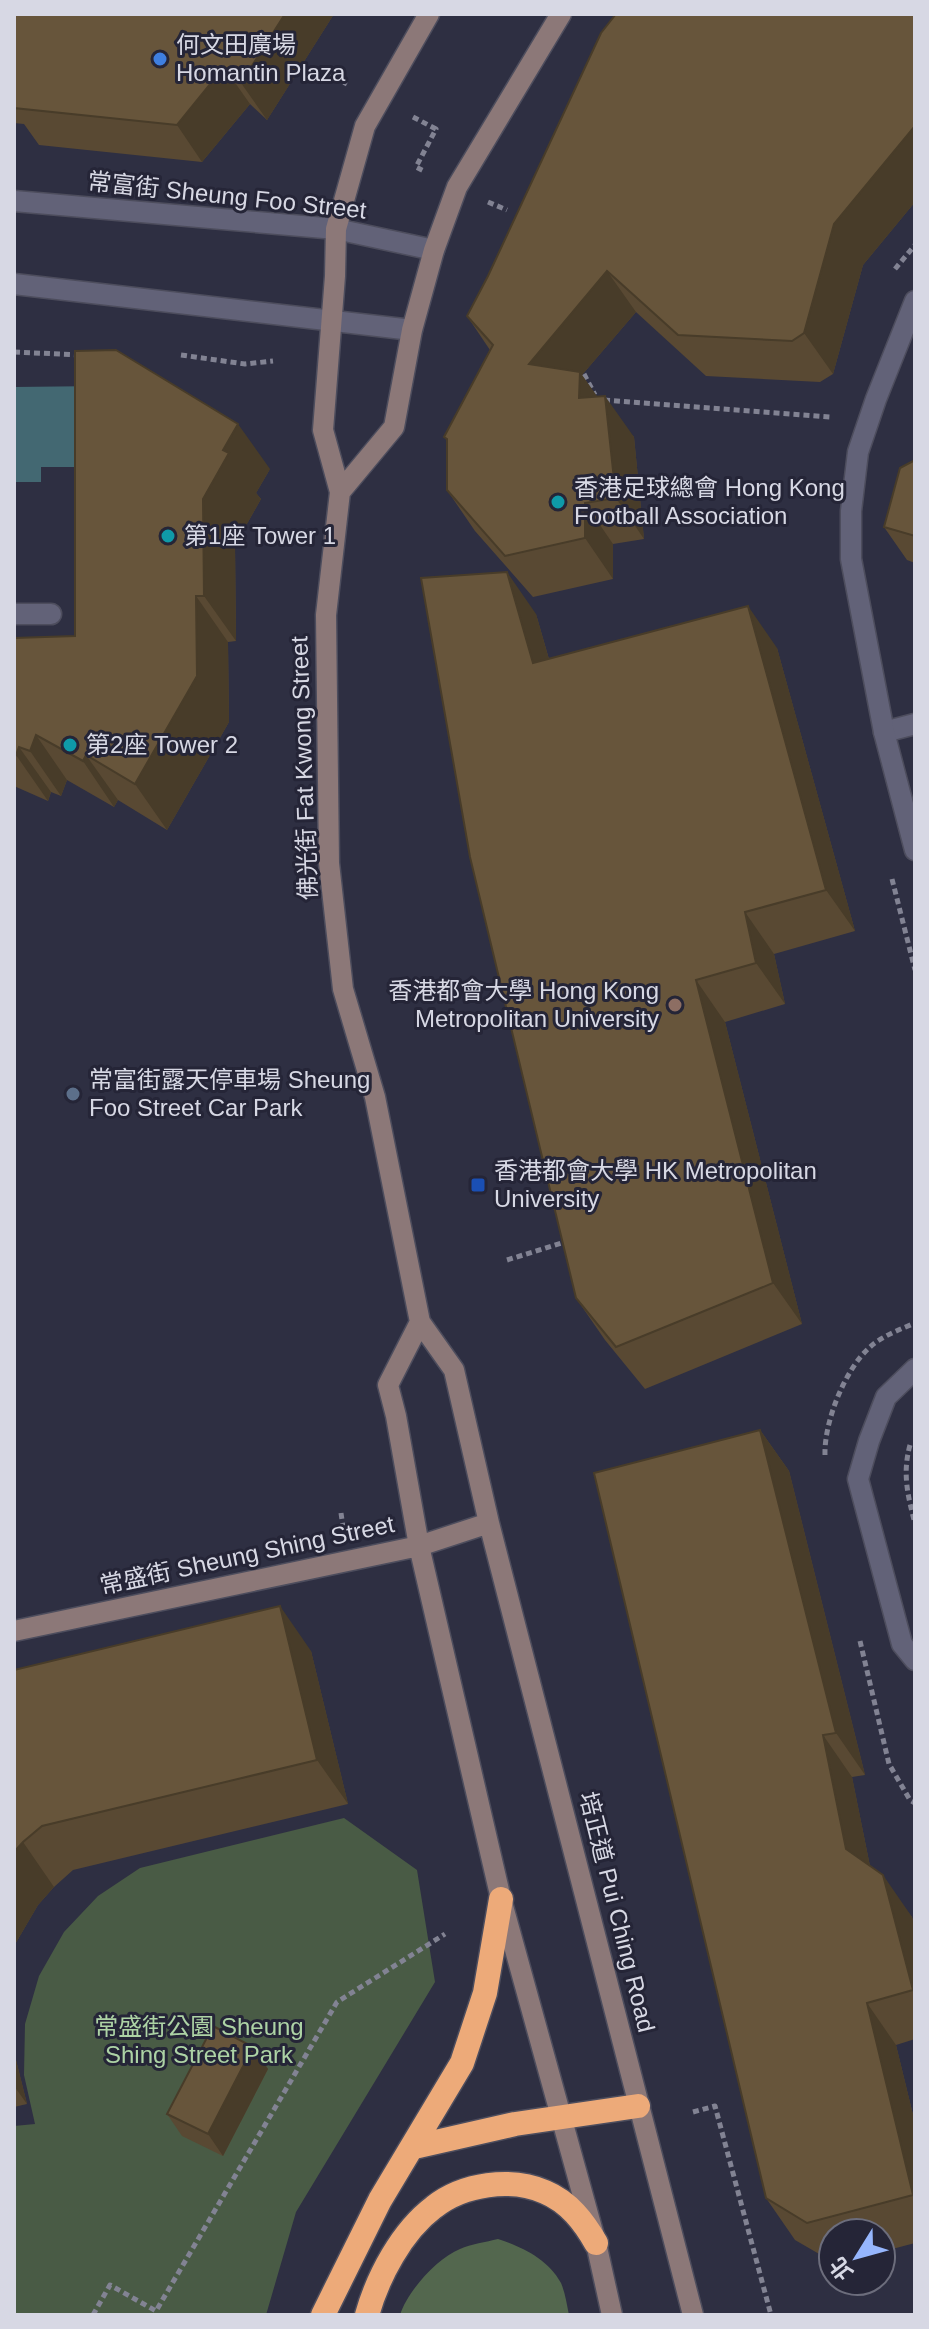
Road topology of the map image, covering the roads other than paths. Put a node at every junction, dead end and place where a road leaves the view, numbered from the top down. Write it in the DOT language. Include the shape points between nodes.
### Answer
graph roads {
  1 [pos="429,14"];
  2 [pos="561,14"];
  3 [pos="14,201"];
  4 [pos="336,229"];
  5 [pos="434,250"];
  6 [pos="14,284"];
  7 [pos="915,301"];
  8 [pos="330,319"];
  9 [pos="412,330"];
  10 [pos="340,492"];
  11 [pos="14,614"];
  12 [pos="51,614"];
  13 [pos="915,724"];
  14 [pos="884,732"];
  15 [pos="915,850"];
  16 [pos="420,1322"];
  17 [pos="915,1369"];
  18 [pos="489,1523"];
  19 [pos="419,1546"];
  20 [pos="14,1631"];
  21 [pos="915,1660"];
  22 [pos="501,1899"];
  23 [pos="638,2106"];
  24 [pos="559,2116"];
  25 [pos="414,2147"];
  26 [pos="596,2243"];
  27 [pos="323,2315"];
  28 [pos="367,2315"];
  29 [pos="612,2315"];
  30 [pos="693,2315"];
  1 -- 4 [label="main road, 佛光街 Fat Kwong Street" via="365,126"];
  2 -- 5 [label="main road" via="457,187"];
  3 -- 4 [label="street, 常富街 Sheung Foo Street"];
  4 -- 5 [label="street, 常富街 Sheung Foo Street"];
  4 -- 8 [label="main road, 佛光街 Fat Kwong Street"];
  5 -- 9 [label="main road"];
  6 -- 8 [label="street"];
  7 -- 14 [label="street" via="858,452 851,511 851,559"];
  8 -- 9 [label="street"];
  8 -- 10 [label="main road, 佛光街 Fat Kwong Street" via="323,430"];
  9 -- 10 [label="main road" via="394,427"];
  10 -- 16 [label="main road, 佛光街 Fat Kwong Street" via="326,615 329,863 343,989 375,1097"];
  11 -- 12 [label="street"];
  13 -- 14 [label="street"];
  14 -- 15 [label="street"];
  16 -- 18 [label="main road, 佛光街 Fat Kwong Street" via="454,1370"];
  16 -- 19 [label="main road" via="388,1385"];
  17 -- 21 [label="street" via="886,1397 858,1479 902,1644"];
  18 -- 19 [label="main road, 常盛街 Sheung Shing Street"];
  18 -- 23 [label="main road, 培正道 Pui Ching Road"];
  19 -- 20 [label="main road, 常盛街 Sheung Shing Street"];
  19 -- 22 [label="main road"];
  22 -- 24 [label="main road"];
  22 -- 25 [label="highway" via="485,1993 462,2063"];
  23 -- 24 [label="highway"];
  23 -- 30 [label="main road, 培正道 Pui Ching Road"];
  24 -- 25 [label="highway"];
  24 -- 26 [label="main road"];
  25 -- 27 [label="highway" via="380,2200"];
  26 -- 28 [label="highway" via="574,2212 545,2191 511,2185 471,2188 452,2195 416,2223 378,2285"];
  26 -- 29 [label="main road"];
}
